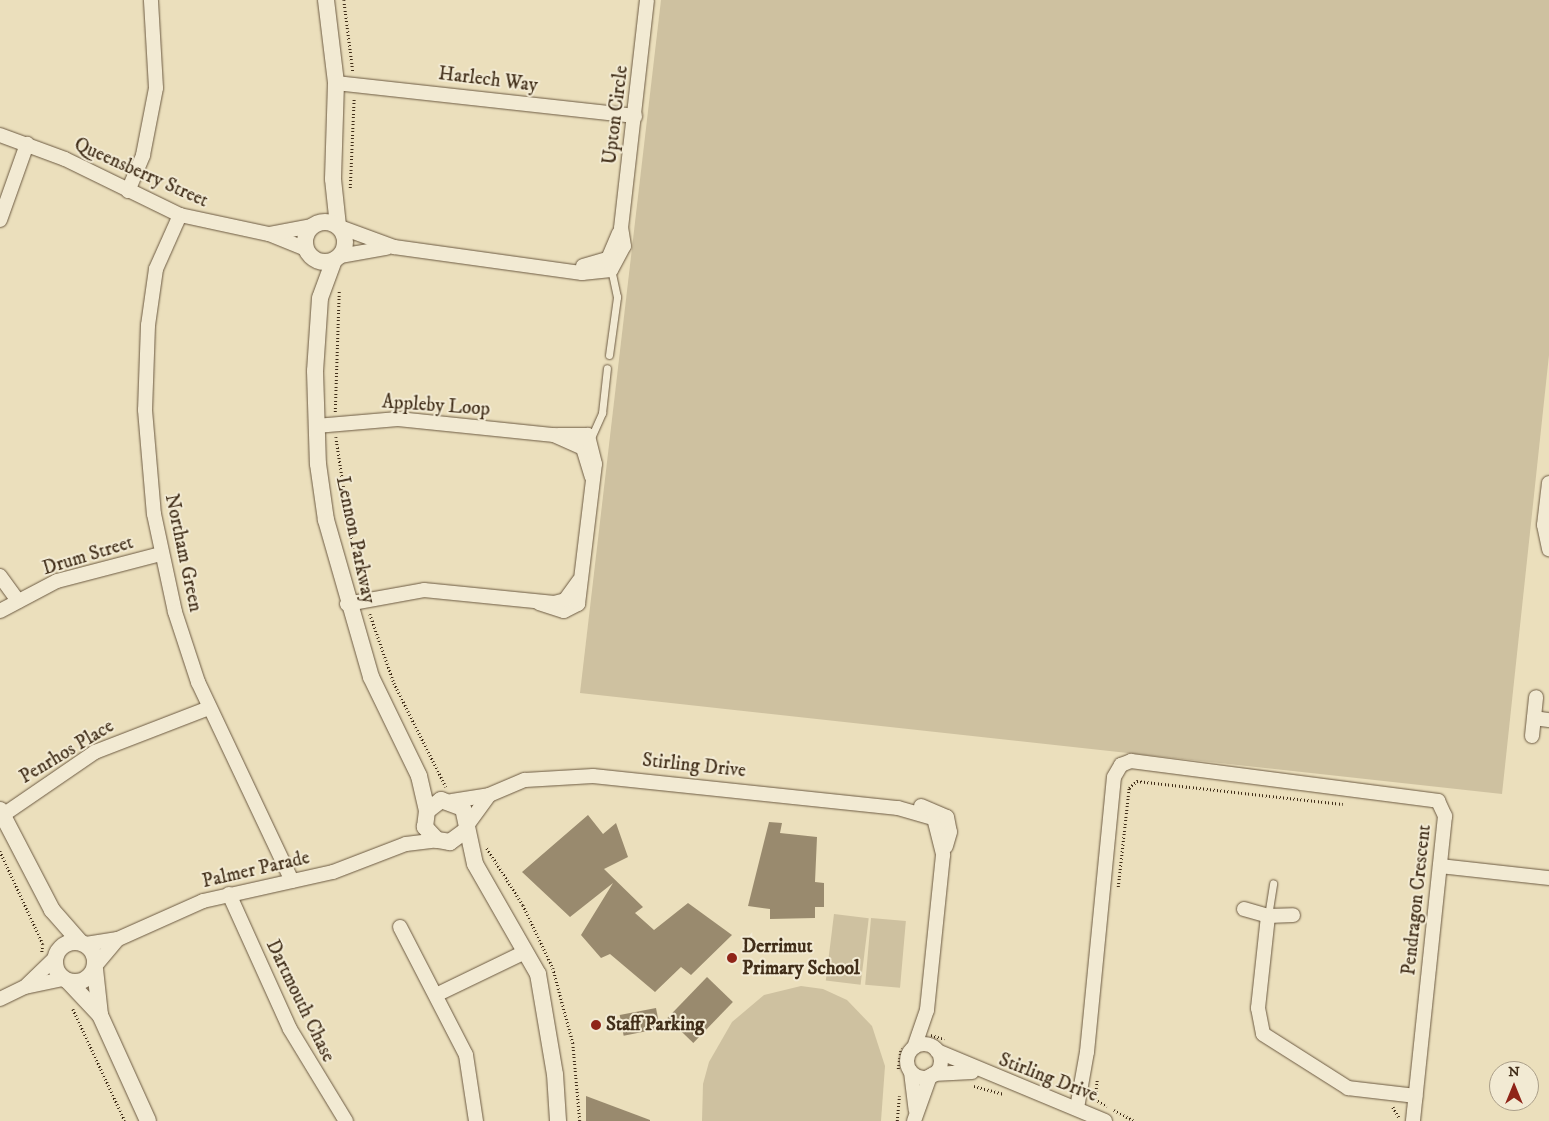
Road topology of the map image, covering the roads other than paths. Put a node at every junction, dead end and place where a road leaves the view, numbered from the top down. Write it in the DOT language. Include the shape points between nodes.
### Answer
graph roads {
  1 [pos="151,0"];
  2 [pos="326,0"];
  3 [pos="648,2"];
  4 [pos="336,83"];
  5 [pos="635,116"];
  6 [pos="0,135"];
  7 [pos="27,144"];
  8 [pos="333,179"];
  9 [pos="128,190"];
  10 [pos="180,215"];
  11 [pos="0,220"];
  12 [pos="314,224"];
  13 [pos="339,226"];
  14 [pos="269,234"];
  15 [pos="394,248"];
  16 [pos="308,252"];
  17 [pos="337,258"];
  18 [pos="610,265"];
  19 [pos="320,298"];
  20 [pos="609,355"];
  21 [pos="607,368"];
  22 [pos="316,426"];
  23 [pos="587,443"];
  24 [pos="1549,483"];
  25 [pos="1549,549"];
  26 [pos="161,554"];
  27 [pos="0,576"];
  28 [pos="18,601"];
  29 [pos="347,604"];
  30 [pos="0,611"];
  31 [pos="1536,696"];
  32 [pos="209,708"];
  33 [pos="1534,718"];
  34 [pos="1549,720"];
  35 [pos="1532,736"];
  36 [pos="419,776"];
  37 [pos="489,795"];
  38 [pos="455,800"];
  39 [pos="2,813"];
  40 [pos="426,813"];
  41 [pos="466,829"];
  42 [pos="440,841"];
  43 [pos="406,844"];
  44 [pos="475,864"];
  45 [pos="1440,866"];
  46 [pos="1549,878"];
  47 [pos="292,881"];
  48 [pos="1273,883"];
  49 [pos="229,894"];
  50 [pos="1244,909"];
  51 [pos="52,910"];
  52 [pos="1293,915"];
  53 [pos="1268,916"];
  54 [pos="400,927"];
  55 [pos="118,939"];
  56 [pos="83,943"];
  57 [pos="523,953"];
  58 [pos="56,955"];
  59 [pos="95,967"];
  60 [pos="66,980"];
  61 [pos="25,987"];
  62 [pos="438,994"];
  63 [pos="0,999"];
  64 [pos="926,1010"];
  65 [pos="100,1015"];
  66 [pos="914,1047"];
  67 [pos="935,1049"];
  68 [pos="978,1071"];
  69 [pos="1082,1071"];
  70 [pos="911,1072"];
  71 [pos="932,1075"];
  72 [pos="1416,1096"];
  73 [pos="1061,1101"];
  74 [pos="1077,1108"];
  75 [pos="915,1116"];
  76 [pos="148,1121"];
  77 [pos="346,1121"];
  78 [pos="476,1121"];
  79 [pos="558,1121"];
  80 [pos="1105,1121"];
  81 [pos="1413,1121"];
  1 -- 9 [label="street" via="156,88 143,155"];
  2 -- 4 [label="street"];
  3 -- 5 [label="street, Upton Circle"];
  4 -- 5 [label="street, Harlech Way"];
  4 -- 8 [label="street"];
  5 -- 18 [label="street, Upton Circle" via="621,228"];
  6 -- 7 [label="street, Queensberry Street"];
  7 -- 9 [label="street, Queensberry Street"];
  7 -- 11 [label="street"];
  8 -- 12 [label="street"];
  8 -- 13 [label="street"];
  9 -- 10 [label="street, Queensberry Street"];
  10 -- 14 [label="street, Queensberry Street"];
  10 -- 26 [label="street, Northam Green" via="156,269 148,325 146,436"];
  12 -- 13 [label="street"];
  12 -- 14 [label="street, Queensberry Street"];
  12 -- 16 [label="street" via="305,237"];
  13 -- 15 [label="street"];
  13 -- 17 [label="street" via="346,245"];
  14 -- 16 [label="street, Queensberry Street"];
  15 -- 17 [label="street"];
  15 -- 18 [label="street" via="562,268"];
  16 -- 17 [label="street" via="321,262"];
  16 -- 19 [label="street, Lennon Parkway"];
  17 -- 19 [label="street, Lennon Parkway"];
  18 -- 20 [label="lane" via="617,297"];
  19 -- 22 [label="street, Lennon Parkway"];
  21 -- 23 [label="lane" via="602,413"];
  22 -- 23 [label="street, Appleby Loop" via="398,419 554,435 578,433"];
  22 -- 29 [label="street, Lennon Parkway" via="326,520"];
  23 -- 29 [label="street" via="596,455 580,581 569,605 424,590"];
  24 -- 25 [label="street" via="1544,526"];
  26 -- 28 [label="street, Drum Street" via="58,581"];
  26 -- 32 [label="street, Northam Green" via="186,646"];
  27 -- 28 [label="street"];
  28 -- 30 [label="street, Drum Street"];
  29 -- 36 [label="street, Lennon Parkway" via="371,678"];
  31 -- 33 [label="street"];
  32 -- 39 [label="street, Penrhos Place" via="95,752"];
  32 -- 47 [label="street, Northam Green"];
  33 -- 34 [label="street"];
  33 -- 35 [label="street"];
  36 -- 38 [label="street, Lennon Parkway"];
  36 -- 40 [label="street, Lennon Parkway"];
  37 -- 38 [label="street, Stirling Drive"];
  37 -- 41 [label="street"];
  37 -- 64 [label="street, Stirling Drive" via="525,780 571,775 898,808 934,818 943,855"];
  38 -- 40 [label="street"];
  38 -- 41 [label="street, Lennon Parkway" via="466,814"];
  39 -- 51 [label="street"];
  40 -- 42 [label="street, Lennon Parkway" via="425,827"];
  40 -- 43 [label="street"];
  41 -- 42 [label="street" via="456,840"];
  41 -- 44 [label="street, Lennon Parkway"];
  42 -- 43 [label="street, Palmer Parade"];
  42 -- 44 [label="street, Lennon Parkway"];
  43 -- 47 [label="street, Palmer Parade" via="333,872"];
  44 -- 57 [label="street, Lennon Parkway"];
  45 -- 46 [label="street"];
  45 -- 69 [label="street, Pendragon Crescent" via="1445,816 1438,801 1428,797 1143,764 1128,770 1116,784"];
  45 -- 72 [label="street, Pendragon Crescent"];
  47 -- 49 [label="street, Palmer Parade"];
  48 -- 53 [label="lane"];
  49 -- 55 [label="street, Palmer Parade"];
  49 -- 77 [label="street, Dartmouth Chase" via="290,1029"];
  50 -- 53 [label="street"];
  51 -- 56 [label="street"];
  51 -- 58 [label="street"];
  52 -- 53 [label="street"];
  53 -- 72 [label="street" via="1258,1008 1263,1034 1342,1086"];
  54 -- 62 [label="street"];
  55 -- 56 [label="street, Palmer Parade"];
  55 -- 59 [label="street, Palmer Parade"];
  56 -- 58 [label="street" via="66,944"];
  56 -- 59 [label="street" via="94,953"];
  57 -- 62 [label="street"];
  57 -- 79 [label="street, Lennon Parkway" via="538,974 555,1074"];
  58 -- 60 [label="street" via="56,970"];
  58 -- 61 [label="street"];
  59 -- 60 [label="street" via="87,979"];
  59 -- 65 [label="street"];
  60 -- 61 [label="street"];
  60 -- 65 [label="street"];
  61 -- 63 [label="street"];
  62 -- 78 [label="street" via="466,1055"];
  64 -- 66 [label="street, Stirling Drive"];
  64 -- 67 [label="street, Stirling Drive"];
  65 -- 76 [label="street"];
  66 -- 67 [label="street"];
  66 -- 70 [label="street" via="908,1056"];
  67 -- 68 [label="street, Stirling Drive"];
  67 -- 71 [label="street" via="940,1066"];
  68 -- 71 [label="street, Stirling Drive"];
  68 -- 73 [label="street, Stirling Drive"];
  69 -- 73 [label="street, Pendragon Crescent"];
  69 -- 74 [label="street, Pendragon Crescent"];
  70 -- 71 [label="street"];
  70 -- 75 [label="street"];
  71 -- 75 [label="street"];
  72 -- 81 [label="street, Pendragon Crescent"];
  73 -- 74 [label="street, Stirling Drive"];
  74 -- 80 [label="street, Stirling Drive"];
}
